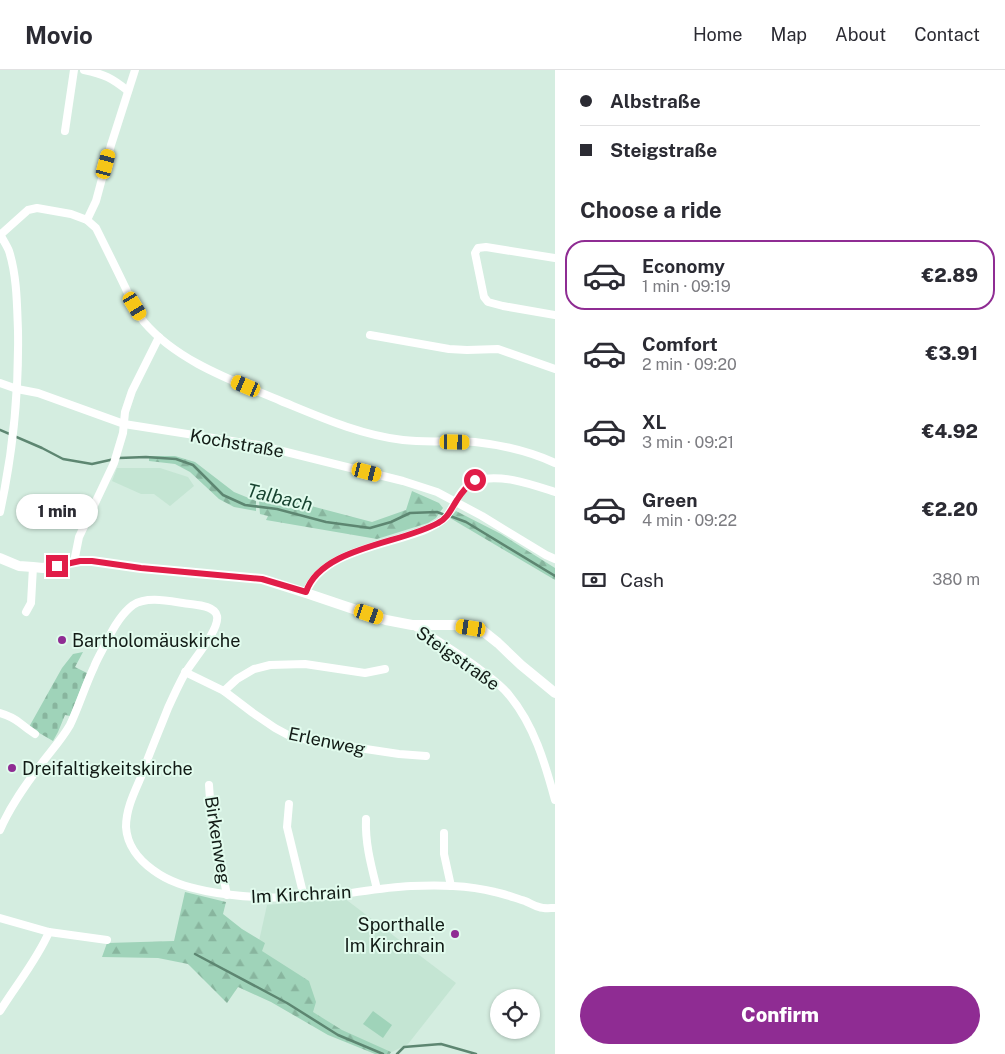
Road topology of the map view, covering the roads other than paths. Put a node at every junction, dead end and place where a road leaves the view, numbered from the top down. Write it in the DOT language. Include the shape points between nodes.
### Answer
graph roads {
  1 [pos="74,70"];
  2 [pos="84,70"];
  3 [pos="135,70"];
  4 [pos="128,91"];
  5 [pos="65,131"];
  6 [pos="87,220"];
  7 [pos="0,235"];
  8 [pos="555,258"];
  9 [pos="555,315"];
  10 [pos="370,335"];
  11 [pos="160,337"];
  12 [pos="555,369"];
  13 [pos="0,383"];
  14 [pos="17,389"];
  15 [pos="124,424"];
  16 [pos="0,459"];
  17 [pos="9,460"];
  18 [pos="555,463"];
  19 [pos="555,492"];
  20 [pos="455,502"];
  21 [pos="0,512"];
  22 [pos="0,558"];
  23 [pos="555,559"];
  24 [pos="74,562"];
  25 [pos="33,568"];
  26 [pos="306,592"];
  27 [pos="26,612"];
  28 [pos="412,625"];
  29 [pos="386,669"];
  30 [pos="185,672"];
  31 [pos="224,691"];
  32 [pos="555,694"];
  33 [pos="0,713"];
  34 [pos="34,734"];
  35 [pos="426,756"];
  36 [pos="209,785"];
  37 [pos="555,800"];
  38 [pos="289,804"];
  39 [pos="366,819"];
  40 [pos="2,821"];
  41 [pos="0,830"];
  42 [pos="444,833"];
  43 [pos="451,886"];
  44 [pos="377,889"];
  45 [pos="227,895"];
  46 [pos="304,897"];
  47 [pos="555,908"];
  48 [pos="0,918"];
  49 [pos="49,932"];
  50 [pos="106,940"];
  51 [pos="0,1011"];
  1 -- 5 [label="street"];
  2 -- 4 [label="street" via="113,79"];
  3 -- 4 [label="street"];
  4 -- 6 [label="street" via="96,201"];
  6 -- 7 [label="street" via="37,208 28,210"];
  6 -- 11 [label="street" via="96,228 144,321"];
  7 -- 14 [label="street" via="13,269 17,303"];
  8 -- 9 [label="street" via="486,247 478,248 475,256 488,302"];
  10 -- 12 [label="street" via="449,349 498,349"];
  11 -- 15 [label="street" via="132,391"];
  11 -- 18 [label="street" via="214,373 367,434 416,442 475,442 512,449"];
  13 -- 14 [label="street, Kochstraße"];
  14 -- 15 [label="street, Kochstraße" via="38,393"];
  14 -- 17 [label="street"];
  15 -- 20 [label="street, Kochstraße" via="258,445 403,481 437,492"];
  15 -- 24 [label="street" via="114,463 79,538"];
  16 -- 17 [label="street"];
  17 -- 21 [label="street"];
  19 -- 20 [label="street" via="526,482 483,479 475,480 465,488"];
  20 -- 23 [label="street, Kochstraße"];
  20 -- 26 [label="street" via="439,523 338,560 315,577"];
  22 -- 25 [label="street, Steigstraße"];
  24 -- 25 [label="street, Steigstraße"];
  24 -- 26 [label="street, Steigstraße" via="92,561 262,579"];
  25 -- 27 [label="street" via="31,603"];
  26 -- 28 [label="street, Steigstraße" via="386,620"];
  28 -- 32 [label="street" via="455,625 483,631"];
  28 -- 37 [label="street, Steigstraße" via="463,656 508,693 536,739"];
  29 -- 31 [label="street" via="365,673 305,664 270,665 236,679"];
  30 -- 31 [label="street, Erlenweg"];
  30 -- 40 [label="street, Im Kirchrain" via="216,625 214,611 196,604 153,599 133,605 111,632 68,728"];
  30 -- 45 [label="street, Im Kirchrain" via="131,803 126,830 136,853 158,874 185,886"];
  31 -- 35 [label="street, Erlenweg" via="288,735"];
  33 -- 34 [label="street" via="12,717"];
  36 -- 45 [label="street, Birkenweg" via="210,814"];
  38 -- 46 [label="street" via="287,827"];
  39 -- 44 [label="street" via="368,853"];
  40 -- 41 [label="street"];
  42 -- 43 [label="street" via="444,854"];
  43 -- 44 [label="street, Im Kirchrain"];
  43 -- 47 [label="street, Im Kirchrain" via="493,891 540,908"];
  44 -- 46 [label="street, Im Kirchrain"];
  45 -- 46 [label="street, Im Kirchrain" via="273,899"];
  48 -- 49 [label="street"];
  49 -- 50 [label="street"];
  49 -- 51 [label="street"];
}
